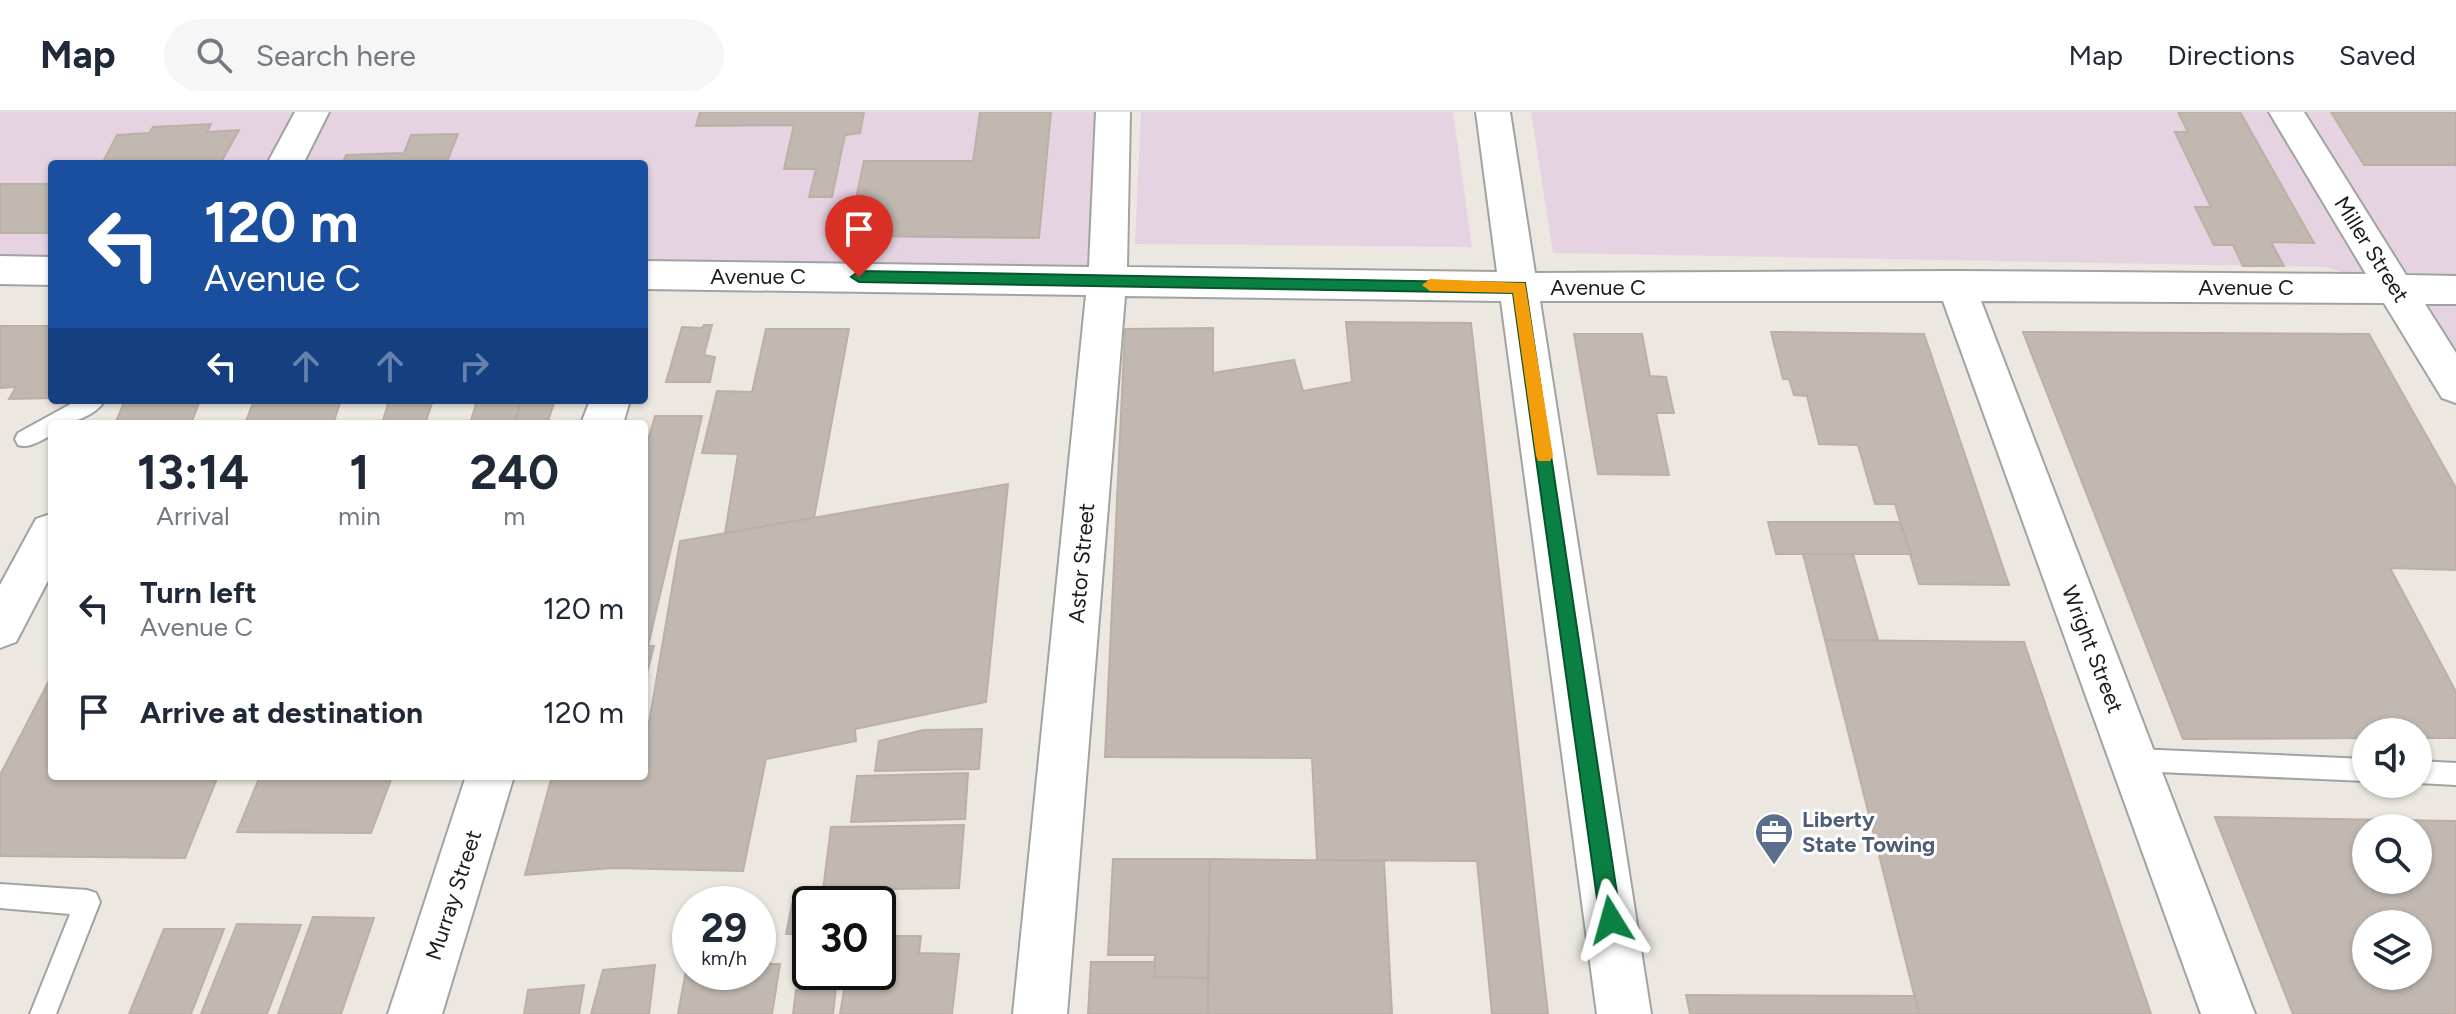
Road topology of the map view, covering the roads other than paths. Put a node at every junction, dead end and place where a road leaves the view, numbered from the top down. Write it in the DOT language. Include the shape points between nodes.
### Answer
graph roads {
  1 [pos="312,112"];
  2 [pos="1113,112"];
  3 [pos="1493,112"];
  4 [pos="2286,112"];
  5 [pos="287,160"];
  6 [pos="0,270"];
  7 [pos="48,271"];
  8 [pos="1106,279"];
  9 [pos="648,281"];
  10 [pos="1956,285"];
  11 [pos="1520,287"];
  12 [pos="2396,288"];
  13 [pos="2456,290"];
  14 [pos="2456,387"];
  15 [pos="88,404"];
  16 [pos="60,420"];
  17 [pos="48,427"];
  18 [pos="25,439"];
  19 [pos="48,538"];
  20 [pos="0,628"];
  21 [pos="2135,760"];
  22 [pos="2352,769"];
  23 [pos="2432,773"];
  24 [pos="2456,774"];
  25 [pos="489,780"];
  26 [pos="0,896"];
  27 [pos="43,1014"];
  28 [pos="415,1014"];
  29 [pos="1040,1014"];
  30 [pos="1624,1014"];
  31 [pos="2228,1014"];
  1 -- 5 [label="street"];
  2 -- 8 [label="street, Astor Street"];
  3 -- 11 [label="street"];
  4 -- 12 [label="street, Miller Street"];
  6 -- 7 [label="street"];
  8 -- 9 [label="street, Avenue C"];
  8 -- 11 [label="street, Avenue C"];
  8 -- 29 [label="street, Astor Street"];
  10 -- 11 [label="street, Avenue C"];
  10 -- 12 [label="street, Avenue C"];
  10 -- 21 [label="street, Wright Street"];
  11 -- 30 [label="street"];
  12 -- 13 [label="street, Avenue C"];
  12 -- 14 [label="street, Miller Street"];
  15 -- 16 [label="lane"];
  17 -- 18 [label="lane"];
  19 -- 20 [label="street"];
  21 -- 22 [label="lane"];
  21 -- 31 [label="street, Wright Street"];
  23 -- 24 [label="lane"];
  25 -- 28 [label="street, Murray Street"];
  26 -- 27 [label="lane" via="87,902"];
}
